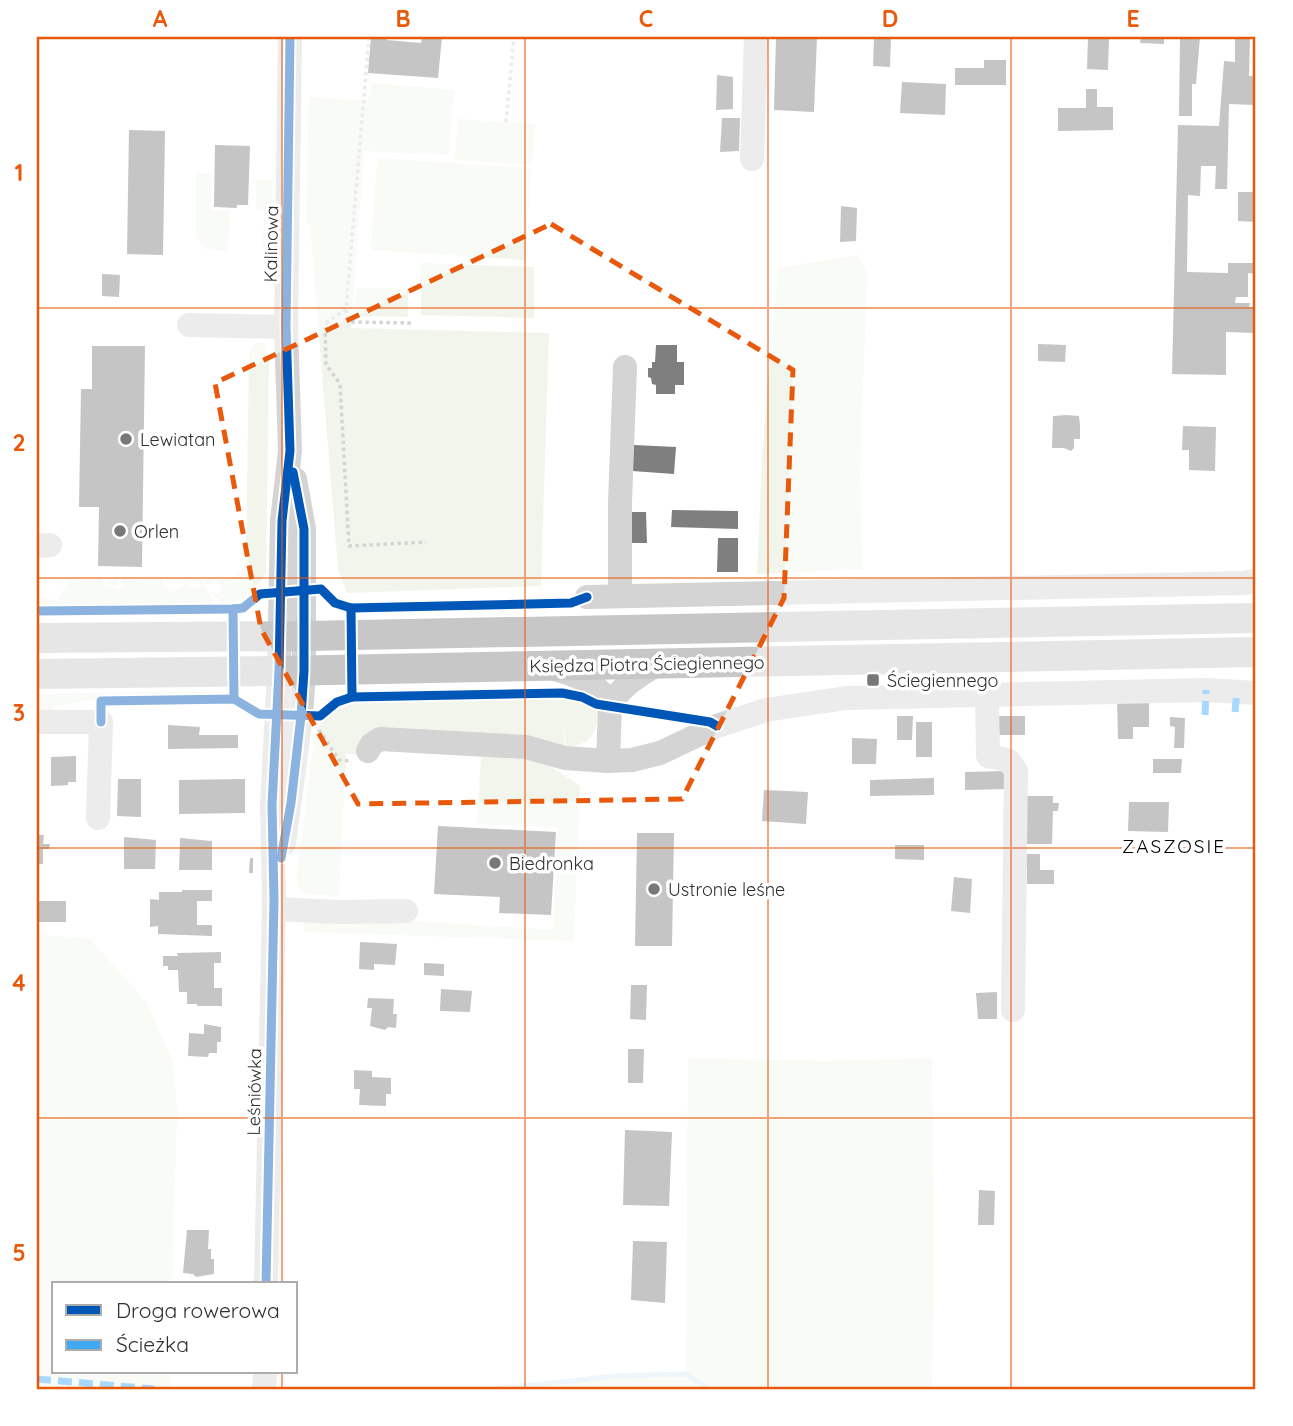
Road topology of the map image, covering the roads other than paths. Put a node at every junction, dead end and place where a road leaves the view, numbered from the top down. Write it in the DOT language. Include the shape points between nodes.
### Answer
graph roads {
  1 [pos="290,37"];
  2 [pos="756,37"];
  3 [pos="751,159"];
  4 [pos="189,325"];
  5 [pos="286,327"];
  6 [pos="625,367"];
  7 [pos="1256,580"];
  8 [pos="620,596"];
  9 [pos="587,597"];
  10 [pos="1256,618"];
  11 [pos="292,636"];
  12 [pos="37,638"];
  13 [pos="1256,652"];
  14 [pos="659,663"];
  15 [pos="544,666"];
  16 [pos="292,671"];
  17 [pos="37,674"];
  18 [pos="1256,693"];
  19 [pos="987,695"];
  20 [pos="610,706"];
  21 [pos="37,722"];
  22 [pos="363,756"];
  23 [pos="608,761"];
  24 [pos="98,818"];
  25 [pos="274,904"];
  26 [pos="406,911"];
  27 [pos="1013,1010"];
  28 [pos="266,1282"];
  1 -- 5 [label="street, Kalinowa"];
  2 -- 3 [label="street"];
  4 -- 5 [label="street"];
  5 -- 11 [label="street, Kalinowa" via="290,451 282,521"];
  6 -- 8 [label="street"];
  7 -- 8 [label="street"];
  8 -- 9 [label="street"];
  10 -- 11 [label="main road, Księdza Piotra Ściegiennego"];
  11 -- 12 [label="main road, Księdza Piotra Ściegiennego"];
  11 -- 16 [label="street, Kalinowa"];
  13 -- 14 [label="main road, Księdza Piotra Ściegiennego"];
  14 -- 15 [label="main road, Księdza Piotra Ściegiennego"];
  14 -- 20 [label="street" via="619,692"];
  15 -- 16 [label="main road, Księdza Piotra Ściegiennego"];
  15 -- 20 [label="street" via="586,681"];
  16 -- 17 [label="main road, Księdza Piotra Ściegiennego"];
  16 -- 25 [label="street, Leśniówka" via="302,716"];
  18 -- 19 [label="street"];
  19 -- 23 [label="street" via="822,700 766,710 644,758"];
  19 -- 27 [label="street" via="988,756 1008,760 1016,771"];
  20 -- 23 [label="street"];
  21 -- 24 [label="street" via="101,722"];
  22 -- 23 [label="street" via="380,739 526,747 565,758"];
  25 -- 26 [label="street" via="340,912"];
  25 -- 28 [label="street, Leśniówka"];
}
